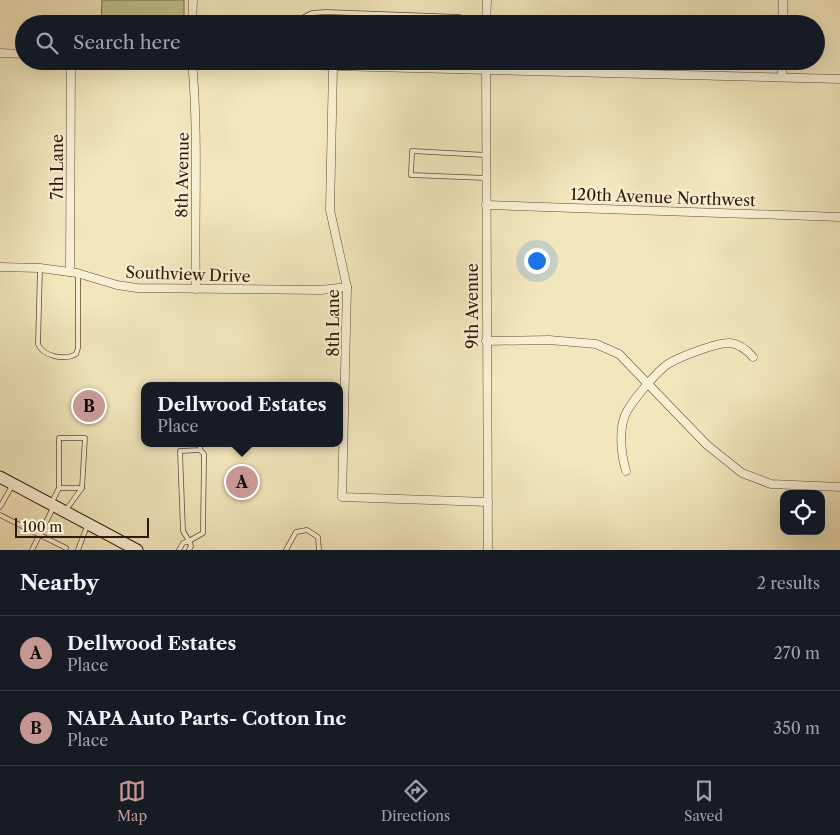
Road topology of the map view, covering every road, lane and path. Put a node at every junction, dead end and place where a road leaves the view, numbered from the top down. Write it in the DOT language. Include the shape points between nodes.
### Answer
graph roads {
  1 [pos="193,0"];
  2 [pos="487,0"];
  3 [pos="783,0"];
  4 [pos="192,15"];
  5 [pos="308,15"];
  6 [pos="406,15"];
  7 [pos="486,15"];
  8 [pos="783,15"];
  9 [pos="0,53"];
  10 [pos="15,54"];
  11 [pos="71,70"];
  12 [pos="193,70"];
  13 [pos="331,70"];
  14 [pos="486,70"];
  15 [pos="609,70"];
  16 [pos="782,70"];
  17 [pos="782,77"];
  18 [pos="840,79"];
  19 [pos="486,155"];
  20 [pos="486,178"];
  21 [pos="486,205"];
  22 [pos="840,217"];
  23 [pos="0,268"];
  24 [pos="40,268"];
  25 [pos="74,273"];
  26 [pos="347,288"];
  27 [pos="196,289"];
  28 [pos="486,341"];
  29 [pos="753,356"];
  30 [pos="649,385"];
  31 [pos="200,450"];
  32 [pos="626,471"];
  33 [pos="0,477"];
  34 [pos="13,484"];
  35 [pos="840,487"];
  36 [pos="59,488"];
  37 [pos="82,488"];
  38 [pos="488,502"];
  39 [pos="52,505"];
  40 [pos="0,507"];
  41 [pos="65,512"];
  42 [pos="0,515"];
  43 [pos="88,524"];
  44 [pos="39,535"];
  45 [pos="189,541"];
  46 [pos="66,548"];
  47 [pos="32,550"];
  48 [pos="78,550"];
  49 [pos="137,550"];
  50 [pos="179,550"];
  51 [pos="189,550"];
  52 [pos="286,550"];
  53 [pos="319,550"];
  54 [pos="488,550"];
  1 -- 4 [label="street"];
  2 -- 7 [label="street"];
  3 -- 8 [label="street"];
  5 -- 6 [label="lane" via="326,12"];
  9 -- 10 [label="street"];
  11 -- 25 [label="street, 7th Lane"];
  12 -- 27 [label="street, 8th Avenue" via="197,112"];
  13 -- 26 [label="street, 8th Lane" via="330,210"];
  14 -- 19 [label="street, 9th Avenue"];
  15 -- 17 [label="street"];
  16 -- 17 [label="street"];
  17 -- 18 [label="street"];
  19 -- 20 [label="street, 9th Avenue"];
  19 -- 20 [label="lane" via="412,151 411,174"];
  20 -- 21 [label="street, 9th Avenue"];
  21 -- 22 [label="street, 120th Avenue Northwest"];
  21 -- 28 [label="street, 9th Avenue"];
  23 -- 24 [label="street, Southview Drive"];
  24 -- 25 [label="street, Southview Drive"];
  24 -- 25 [label="lane" via="38,344 42,351 66,358 76,354 78,348"];
  25 -- 27 [label="street, Southview Drive" via="124,286"];
  26 -- 27 [label="street, Southview Drive"];
  26 -- 38 [label="street, 8th Lane" via="342,497"];
  28 -- 30 [label="street" via="550,340 596,344 619,354"];
  28 -- 38 [label="street, 9th Avenue"];
  29 -- 30 [label="street" via="730,343 715,345 668,364"];
  30 -- 32 [label="street" via="626,412 622,435"];
  30 -- 35 [label="street" via="707,445 742,473 771,484"];
  31 -- 45 [label="lane" via="204,454 205,477 203,533"];
  31 -- 45 [label="lane" via="180,451 183,531"];
  33 -- 34 [label="main road"];
  34 -- 39 [label="main road"];
  34 -- 40 [label="lane"];
  36 -- 37 [label="lane"];
  36 -- 37 [label="lane" via="59,438 85,438"];
  36 -- 39 [label="lane"];
  37 -- 41 [label="lane"];
  38 -- 54 [label="street, 9th Avenue"];
  39 -- 41 [label="main road"];
  39 -- 44 [label="lane"];
  41 -- 43 [label="main road"];
  42 -- 44 [label="lane"];
  43 -- 48 [label="lane"];
  43 -- 49 [label="main road"];
  44 -- 46 [label="lane"];
  44 -- 47 [label="lane"];
  45 -- 50 [label="lane" via="183,543"];
  45 -- 51 [label="lane"];
  52 -- 53 [label="lane" via="296,532 306,530 318,537"];
}
